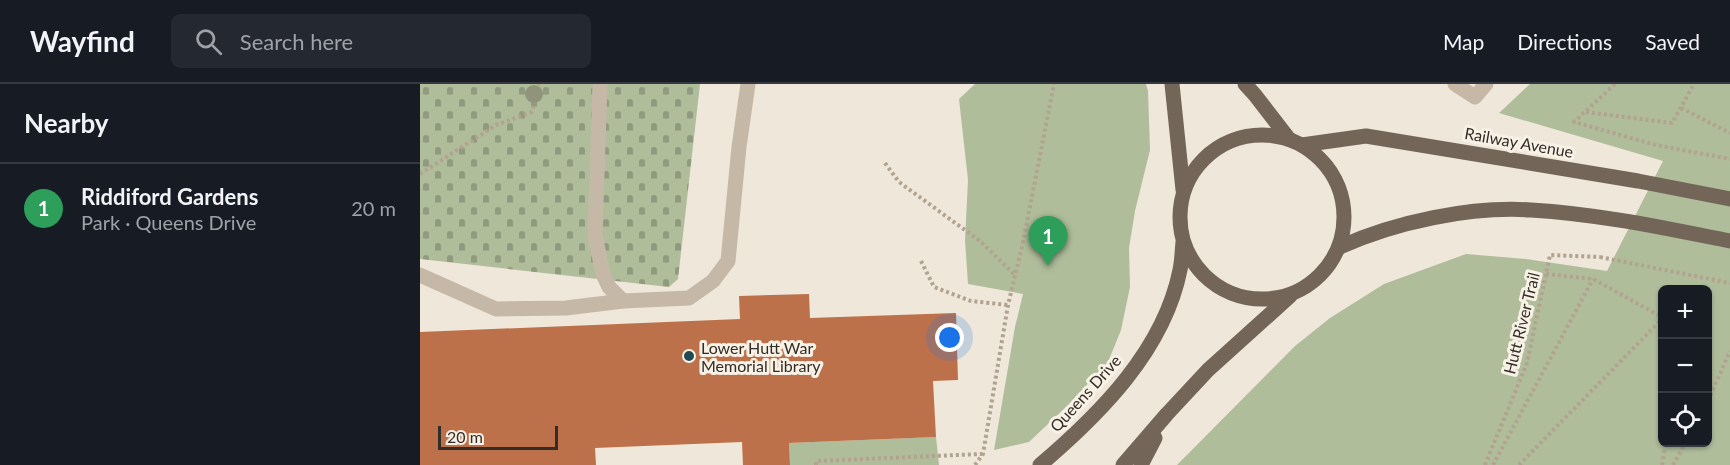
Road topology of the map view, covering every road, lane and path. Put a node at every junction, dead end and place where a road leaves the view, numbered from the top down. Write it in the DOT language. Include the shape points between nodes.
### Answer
graph roads {
  1 [pos="539,84"];
  2 [pos="600,84"];
  3 [pos="748,84"];
  4 [pos="1053,84"];
  5 [pos="1172,84"];
  6 [pos="1245,84"];
  7 [pos="1455,84"];
  8 [pos="1486,84"];
  9 [pos="1615,84"];
  10 [pos="1694,84"];
  11 [pos="1681,108"];
  12 [pos="1585,112"];
  13 [pos="1730,133"];
  14 [pos="1295,142"];
  15 [pos="1730,159"];
  16 [pos="885,163"];
  17 [pos="420,174"];
  18 [pos="1183,193"];
  19 [pos="1730,199"];
  20 [pos="1183,239"];
  21 [pos="1730,241"];
  22 [pos="1340,246"];
  23 [pos="921,261"];
  24 [pos="420,274"];
  25 [pos="1546,274"];
  26 [pos="1016,275"];
  27 [pos="1593,279"];
  28 [pos="1730,282"];
  29 [pos="1292,294"];
  30 [pos="623,301"];
  31 [pos="1008,305"];
  32 [pos="1658,316"];
  33 [pos="1658,322"];
  34 [pos="1730,351"];
  35 [pos="1711,393"];
  36 [pos="1167,414"];
  37 [pos="1665,447"];
  38 [pos="1683,447"];
  39 [pos="983,454"];
  40 [pos="816,465"];
  41 [pos="975,465"];
  42 [pos="1040,465"];
  43 [pos="1123,465"];
  44 [pos="1141,465"];
  45 [pos="1485,465"];
  46 [pos="1493,465"];
  47 [pos="1519,465"];
  48 [pos="1662,465"];
  49 [pos="1673,465"];
  1 -- 17 [label="path" via="532,112 496,126"];
  2 -- 30 [label="street" via="595,235 603,274"];
  3 -- 30 [label="street" via="728,261 713,281 689,298"];
  4 -- 26 [label="path"];
  5 -- 18 [label="main road"];
  6 -- 14 [label="main road"];
  7 -- 8 [label="street" via="1475,97"];
  9 -- 12 [label="path"];
  10 -- 11 [label="path"];
  11 -- 12 [label="path" via="1672,123"];
  11 -- 13 [label="path"];
  12 -- 15 [label="path" via="1574,122"];
  14 -- 18 [label="main road" via="1270,135 1233,140 1202,161"];
  14 -- 19 [label="main road, Railway Avenue" via="1366,136"];
  14 -- 22 [label="main road" via="1318,156 1340,189 1345,208"];
  16 -- 26 [label="path" via="899,182 980,242"];
  18 -- 20 [label="main road"];
  20 -- 29 [label="main road" via="1197,267 1211,282 1230,293 1250,299"];
  20 -- 42 [label="main road, Queens Drive" via="1170,304 1154,339 1118,388"];
  21 -- 22 [label="main road" via="1619,219 1530,210 1478,211 1418,222"];
  22 -- 29 [label="main road" via="1318,278"];
  23 -- 31 [label="path" via="934,287 971,301"];
  24 -- 30 [label="street" via="496,309 566,308"];
  25 -- 27 [label="path"];
  25 -- 28 [label="path, Hutt River Trail, bridge" via="1550,255 1600,257"];
  25 -- 45 [label="path, Hutt River Trail" via="1527,363"];
  26 -- 31 [label="path"];
  27 -- 32 [label="path"];
  27 -- 46 [label="path"];
  29 -- 36 [label="main road" via="1208,370"];
  31 -- 39 [label="path"];
  33 -- 47 [label="path"];
  34 -- 35 [label="path"];
  36 -- 43 [label="main road"];
  36 -- 44 [label="main road"];
  37 -- 48 [label="path"];
  38 -- 49 [label="path"];
  39 -- 40 [label="path" via="816,461"];
  39 -- 41 [label="path"];
}
